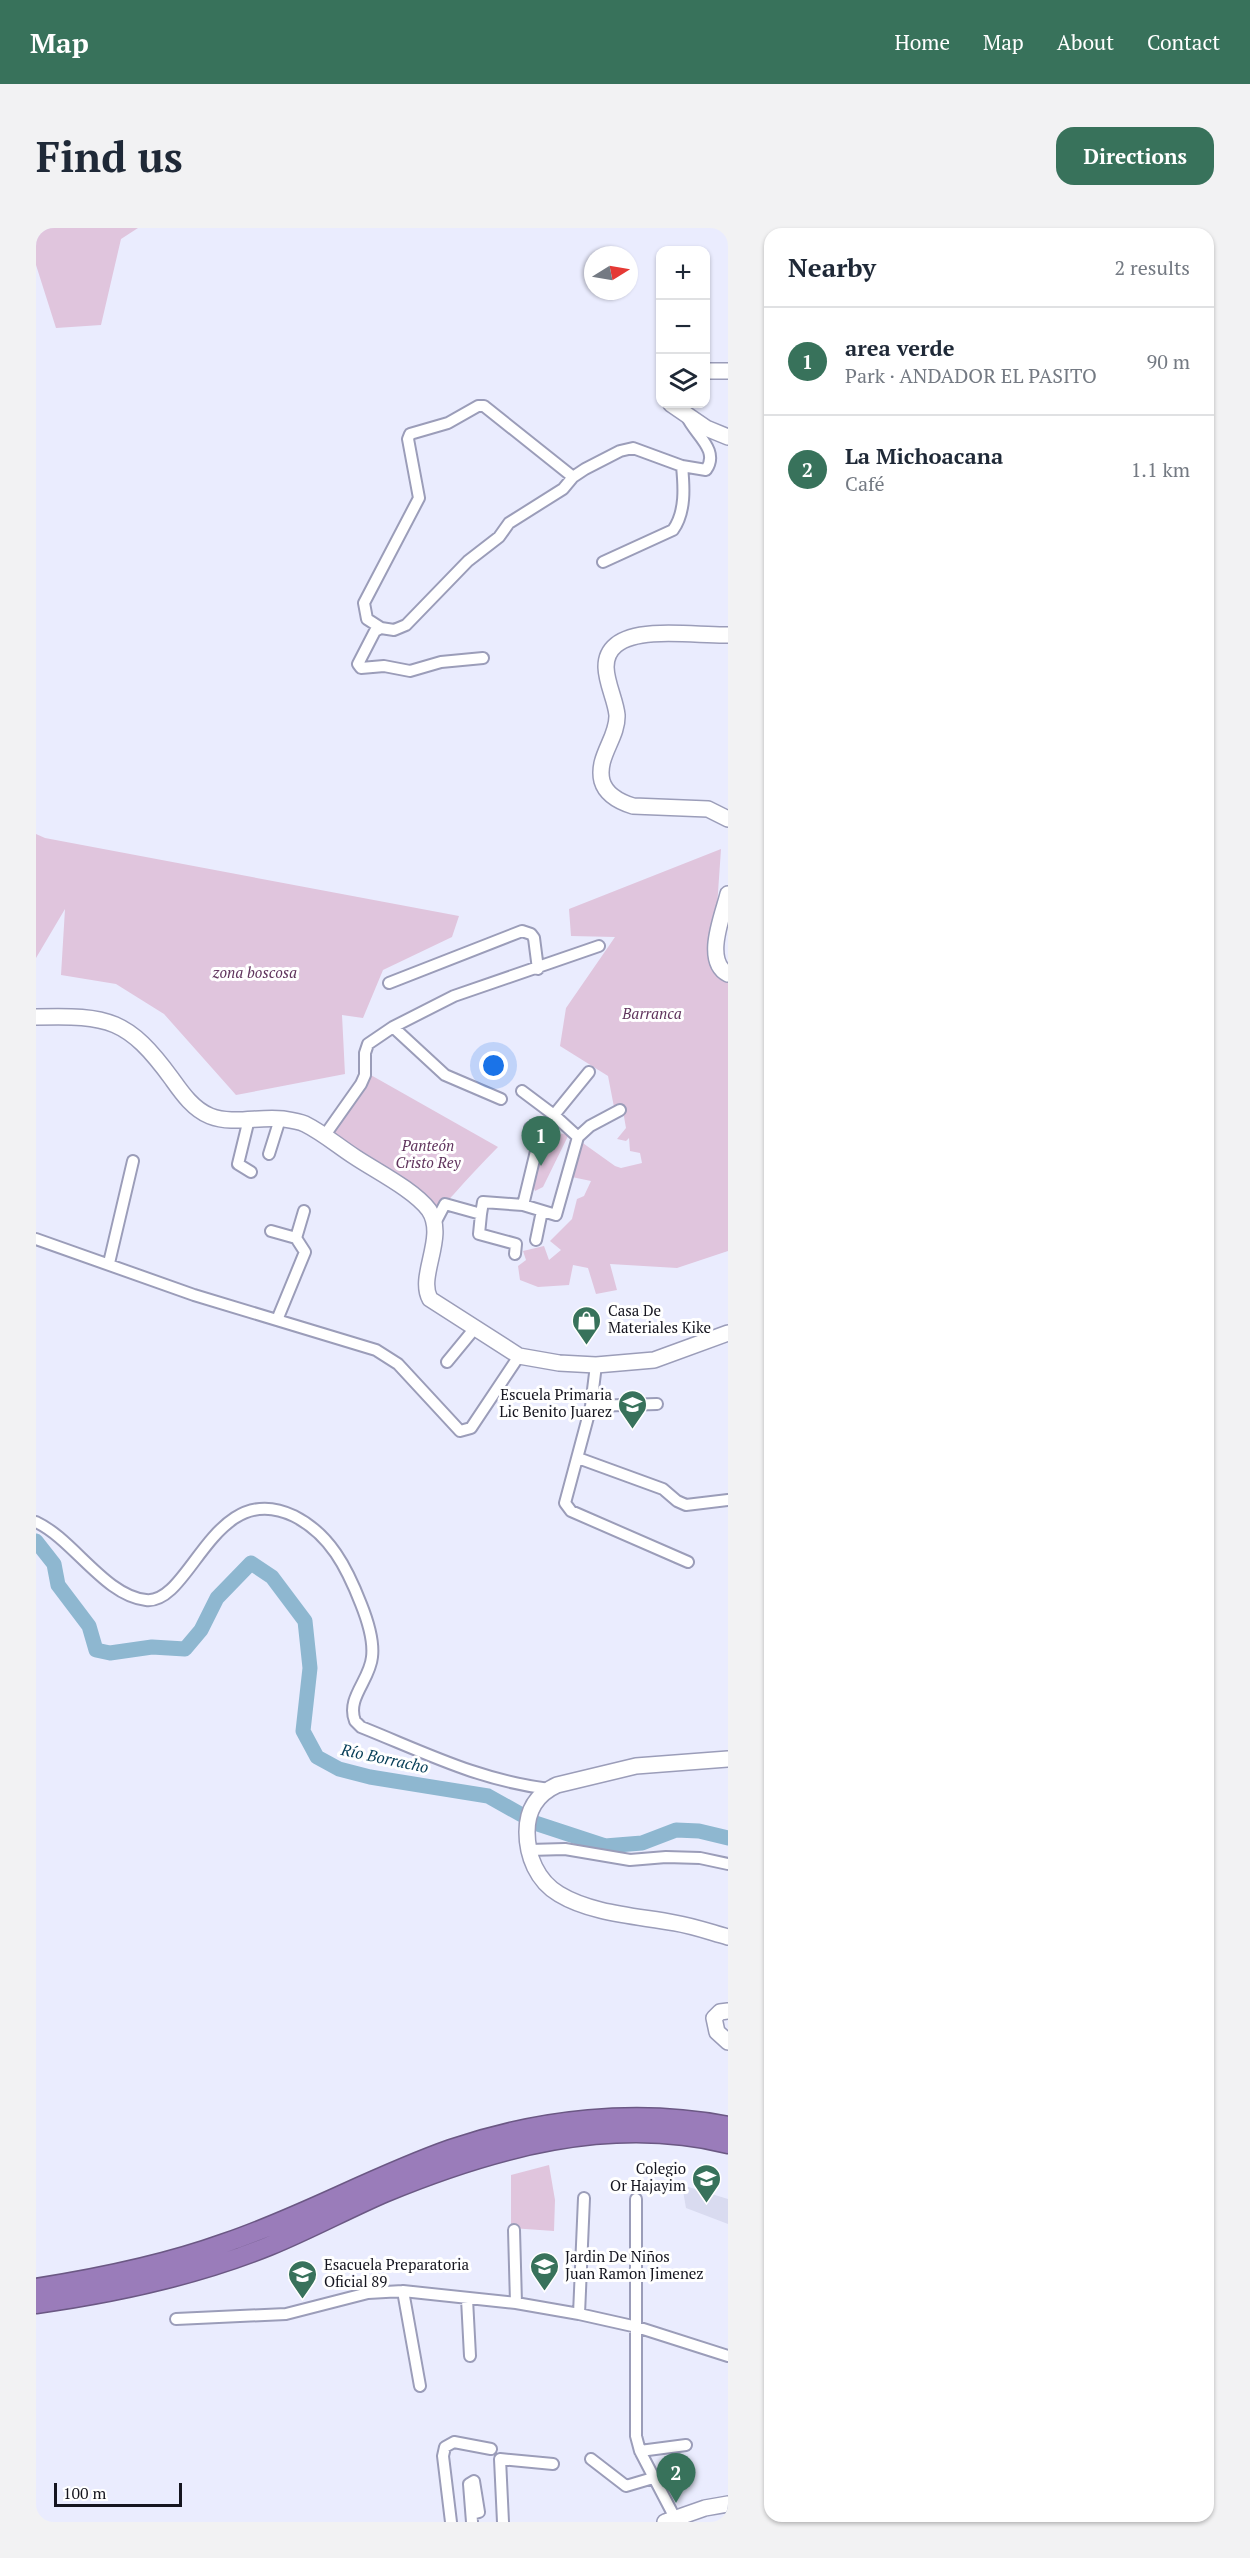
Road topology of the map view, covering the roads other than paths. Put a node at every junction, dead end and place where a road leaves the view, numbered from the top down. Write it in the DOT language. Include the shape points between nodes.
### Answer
graph roads {
  1 [pos="710,371"];
  2 [pos="728,371"];
  3 [pos="676,408"];
  4 [pos="687,417"];
  5 [pos="728,437"];
  6 [pos="682,466"];
  7 [pos="573,477"];
  8 [pos="603,562"];
  9 [pos="381,628"];
  10 [pos="728,635"];
  11 [pos="483,658"];
  12 [pos="728,819"];
  13 [pos="728,894"];
  14 [pos="598,946"];
  15 [pos="538,969"];
  16 [pos="728,974"];
  17 [pos="390,983"];
  18 [pos="36,1017"];
  19 [pos="393,1027"];
  20 [pos="589,1072"];
  21 [pos="522,1091"];
  22 [pos="501,1099"];
  23 [pos="620,1110"];
  24 [pos="554,1115"];
  25 [pos="249,1119"];
  26 [pos="280,1119"];
  27 [pos="530,1128"];
  28 [pos="325,1135"];
  29 [pos="578,1137"];
  30 [pos="269,1154"];
  31 [pos="133,1161"];
  32 [pos="251,1172"];
  33 [pos="523,1205"];
  34 [pos="304,1211"];
  35 [pos="542,1211"];
  36 [pos="481,1214"];
  37 [pos="434,1225"];
  38 [pos="271,1231"];
  39 [pos="296,1238"];
  40 [pos="36,1239"];
  41 [pos="536,1240"];
  42 [pos="514,1254"];
  43 [pos="109,1263"];
  44 [pos="277,1320"];
  45 [pos="475,1328"];
  46 [pos="728,1332"];
  47 [pos="519,1356"];
  48 [pos="447,1362"];
  49 [pos="596,1365"];
  50 [pos="657,1404"];
  51 [pos="591,1406"];
  52 [pos="578,1458"];
  53 [pos="728,1500"];
  54 [pos="36,1522"];
  55 [pos="688,1562"];
  56 [pos="728,1759"];
  57 [pos="549,1789"];
  58 [pos="529,1850"];
  59 [pos="728,1864"];
  60 [pos="728,1937"];
  61 [pos="728,2011"];
  62 [pos="728,2042"];
  63 [pos="728,2126"];
  64 [pos="728,2144"];
  65 [pos="584,2198"];
  66 [pos="636,2199"];
  67 [pos="514,2230"];
  68 [pos="36,2288"];
  69 [pos="403,2291"];
  70 [pos="467,2299"];
  71 [pos="516,2303"];
  72 [pos="36,2304"];
  73 [pos="579,2314"];
  74 [pos="176,2319"];
  75 [pos="638,2327"];
  76 [pos="470,2356"];
  77 [pos="728,2356"];
  78 [pos="420,2386"];
  79 [pos="686,2445"];
  80 [pos="491,2449"];
  81 [pos="640,2451"];
  82 [pos="591,2459"];
  83 [pos="553,2464"];
  84 [pos="653,2478"];
  85 [pos="728,2504"];
  86 [pos="672,2521"];
  87 [pos="451,2522"];
  88 [pos="503,2522"];
  1 -- 2 [label="main road"];
  3 -- 4 [label="main road"];
  4 -- 5 [label="main road"];
  4 -- 6 [label="street" via="707,446 711,460 703,471"];
  6 -- 7 [label="street" via="638,448 627,449"];
  6 -- 8 [label="street" via="681,511 673,530"];
  7 -- 9 [label="street" via="563,489 508,523 498,538 468,561 406,625 394,630"];
  7 -- 9 [label="street" via="484,406 448,423 410,434 419,498 364,603 367,619"];
  9 -- 11 [label="street" via="373,634 359,659 359,668 384,666 410,671 448,661"];
  10 -- 12 [label="main road" via="649,634 624,640 612,648 607,669 616,722 602,770 607,790 622,802 633,806 708,809"];
  13 -- 16 [label="main road" via="716,951 719,966"];
  14 -- 15 [label="street"];
  15 -- 17 [label="street" via="534,938 522,931"];
  15 -- 19 [label="street" via="454,996"];
  18 -- 25 [label="main road" via="106,1021 123,1027 146,1046 198,1110 229,1120"];
  19 -- 22 [label="street" via="445,1075"];
  19 -- 28 [label="street" via="368,1044 361,1084"];
  20 -- 24 [label="street"];
  21 -- 24 [label="street"];
  23 -- 29 [label="street"];
  24 -- 29 [label="street"];
  25 -- 26 [label="main road"];
  25 -- 32 [label="street" via="237,1164"];
  26 -- 28 [label="main road" via="302,1123"];
  26 -- 30 [label="street"];
  27 -- 33 [label="street" via="538,1143"];
  28 -- 37 [label="main road" via="421,1202 429,1210"];
  29 -- 35 [label="street" via="556,1215"];
  31 -- 43 [label="street"];
  33 -- 35 [label="street"];
  33 -- 36 [label="street" via="483,1202"];
  34 -- 39 [label="street"];
  35 -- 41 [label="street"];
  36 -- 37 [label="street" via="446,1204"];
  36 -- 42 [label="street" via="479,1234 516,1244"];
  37 -- 45 [label="main road" via="426,1293"];
  38 -- 39 [label="street"];
  39 -- 44 [label="street" via="305,1252"];
  40 -- 43 [label="street"];
  43 -- 44 [label="street"];
  44 -- 47 [label="street" via="388,1356 460,1431 471,1428"];
  45 -- 47 [label="main road"];
  45 -- 48 [label="street"];
  46 -- 49 [label="main road" via="654,1360"];
  47 -- 49 [label="main road"];
  49 -- 51 [label="street"];
  50 -- 51 [label="street"];
  51 -- 52 [label="street"];
  52 -- 53 [label="street" via="663,1489 686,1505"];
  52 -- 55 [label="street" via="565,1503 571,1511"];
  54 -- 57 [label="street" via="117,1587 147,1600 170,1591 212,1536 236,1518 258,1510 280,1509 307,1522 337,1553 362,1606 371,1638 372,1657 352,1704 355,1721 468,1772"];
  56 -- 57 [label="main road" via="636,1766"];
  57 -- 58 [label="main road" via="531,1807"];
  58 -- 59 [label="street" via="565,1849 630,1860 700,1858"];
  58 -- 60 [label="main road" via="536,1871 558,1894 597,1908"];
  61 -- 62 [label="main road" via="714,2018 717,2032"];
  63 -- 68 [label="highway" via="658,2117 592,2119 525,2129 452,2149 205,2250 82,2281"];
  64 -- 72 [label="highway" via="662,2133 596,2134 531,2145 458,2164 222,2263"];
  65 -- 73 [label="street"];
  66 -- 75 [label="street"];
  67 -- 71 [label="street"];
  69 -- 70 [label="street"];
  69 -- 74 [label="street" via="368,2293 286,2314"];
  69 -- 78 [label="street"];
  70 -- 71 [label="street"];
  70 -- 76 [label="street"];
  71 -- 73 [label="street"];
  73 -- 75 [label="street"];
  75 -- 77 [label="street"];
  75 -- 81 [label="street" via="636,2436"];
  79 -- 81 [label="street"];
  80 -- 87 [label="street" via="454,2442 444,2447"];
  81 -- 84 [label="street"];
  82 -- 84 [label="street" via="626,2487"];
  83 -- 88 [label="street" via="500,2459"];
  84 -- 86 [label="street"];
  85 -- 86 [label="main road"];
}
